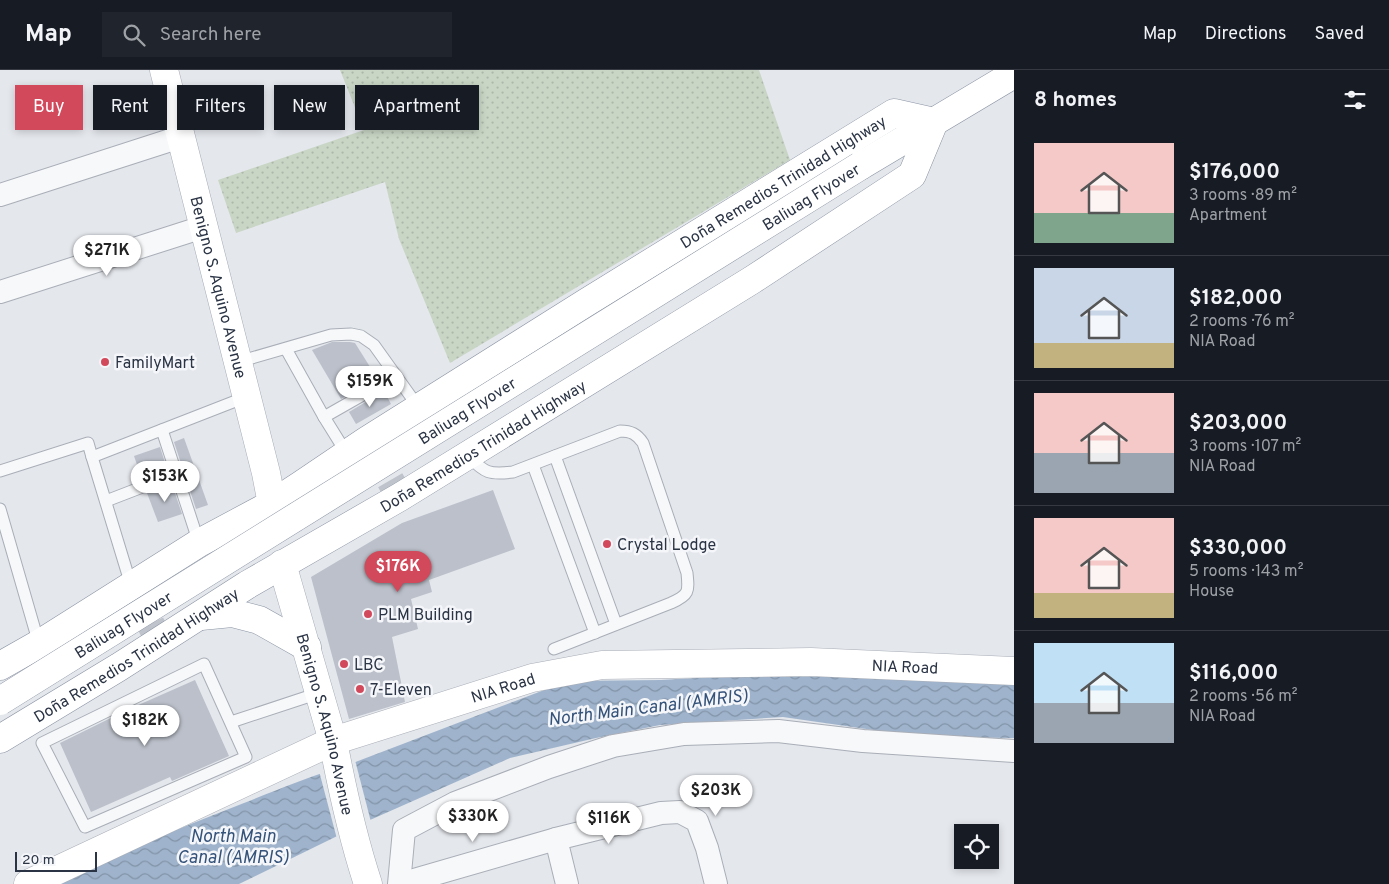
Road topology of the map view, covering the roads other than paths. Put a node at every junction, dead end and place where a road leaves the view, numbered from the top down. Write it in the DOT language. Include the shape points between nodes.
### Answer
graph roads {
  1 [pos="164,70"];
  2 [pos="1014,74"];
  3 [pos="934,122"];
  4 [pos="180,137"];
  5 [pos="0,195"];
  6 [pos="202,226"];
  7 [pos="0,292"];
  8 [pos="286,349"];
  9 [pos="238,362"];
  10 [pos="396,376"];
  11 [pos="247,397"];
  12 [pos="419,408"];
  13 [pos="324,417"];
  14 [pos="162,430"];
  15 [pos="347,454"];
  16 [pos="468,455"];
  17 [pos="555,456"];
  18 [pos="92,457"];
  19 [pos="532,465"];
  20 [pos="0,471"];
  21 [pos="176,474"];
  22 [pos="106,501"];
  23 [pos="272,504"];
  24 [pos="0,509"];
  25 [pos="199,544"];
  26 [pos="282,564"];
  27 [pos="132,586"];
  28 [pos="197,616"];
  29 [pos="616,624"];
  30 [pos="596,633"];
  31 [pos="39,644"];
  32 [pos="307,647"];
  33 [pos="554,649"];
  34 [pos="0,666"];
  35 [pos="1014,671"];
  36 [pos="320,692"];
  37 [pos="0,702"];
  38 [pos="231,722"];
  39 [pos="36,733"];
  40 [pos="0,739"];
  41 [pos="1014,751"];
  42 [pos="335,752"];
  43 [pos="556,839"];
  44 [pos="28,884"];
  45 [pos="368,884"];
  46 [pos="400,884"];
  47 [pos="567,884"];
  48 [pos="716,884"];
  1 -- 4 [label="main road, Benigno S. Aquino Avenue"];
  2 -- 3 [label="main road"];
  3 -- 12 [label="main road, Doña Remedios Trinidad Highway" via="894,113"];
  3 -- 16 [label="main road, Doña Remedios Trinidad Highway" via="912,175 752,280"];
  3 -- 37 [label="main road, Baliuag Flyover, bridge"];
  4 -- 5 [label="street"];
  4 -- 6 [label="main road, Benigno S. Aquino Avenue"];
  6 -- 7 [label="street"];
  6 -- 9 [label="main road, Benigno S. Aquino Avenue"];
  8 -- 9 [label="lane"];
  8 -- 10 [label="lane" via="331,335 361,336 374,345"];
  8 -- 13 [label="lane"];
  9 -- 11 [label="main road, Benigno S. Aquino Avenue"];
  10 -- 12 [label="lane"];
  10 -- 13 [label="lane"];
  11 -- 14 [label="lane"];
  11 -- 23 [label="main road, Benigno S. Aquino Avenue"];
  12 -- 15 [label="main road, Doña Remedios Trinidad Highway"];
  13 -- 15 [label="lane"];
  14 -- 18 [label="lane"];
  14 -- 21 [label="lane"];
  15 -- 23 [label="main road, Doña Remedios Trinidad Highway"];
  16 -- 19 [label="lane" via="481,468 499,474"];
  16 -- 26 [label="main road, Doña Remedios Trinidad Highway"];
  17 -- 19 [label="lane"];
  17 -- 29 [label="lane"];
  17 -- 29 [label="lane" via="620,431 638,435 643,443 687,573 687,592 682,598"];
  18 -- 20 [label="lane" via="88,443"];
  18 -- 22 [label="lane"];
  19 -- 30 [label="lane"];
  21 -- 22 [label="lane"];
  21 -- 25 [label="lane"];
  22 -- 27 [label="lane"];
  23 -- 25 [label="main road, Doña Remedios Trinidad Highway"];
  24 -- 31 [label="lane"];
  25 -- 27 [label="main road, Doña Remedios Trinidad Highway"];
  26 -- 28 [label="main road, Doña Remedios Trinidad Highway"];
  26 -- 32 [label="main road, Benigno S. Aquino Avenue"];
  27 -- 31 [label="main road, Doña Remedios Trinidad Highway"];
  28 -- 32 [label="main road" via="232,613 259,620"];
  28 -- 39 [label="main road, Doña Remedios Trinidad Highway" via="119,667"];
  29 -- 30 [label="lane"];
  30 -- 33 [label="lane"];
  31 -- 34 [label="main road, Doña Remedios Trinidad Highway"];
  32 -- 36 [label="main road, Benigno S. Aquino Avenue"];
  35 -- 42 [label="main road, NIA Road" via="811,662 602,665 532,678"];
  36 -- 38 [label="lane"];
  36 -- 42 [label="main road, Benigno S. Aquino Avenue"];
  38 -- 39 [label="lane" via="204,664"];
  38 -- 39 [label="lane" via="246,757 85,827"];
  39 -- 40 [label="main road, Doña Remedios Trinidad Highway"];
  41 -- 46 [label="street" via="778,731 684,734 613,746 455,802 404,830"];
  42 -- 44 [label="main road, NIA Road"];
  42 -- 45 [label="main road, Benigno S. Aquino Avenue"];
  43 -- 46 [label="street"];
  43 -- 47 [label="street"];
  43 -- 48 [label="street" via="661,813 680,812 697,821"];
}
